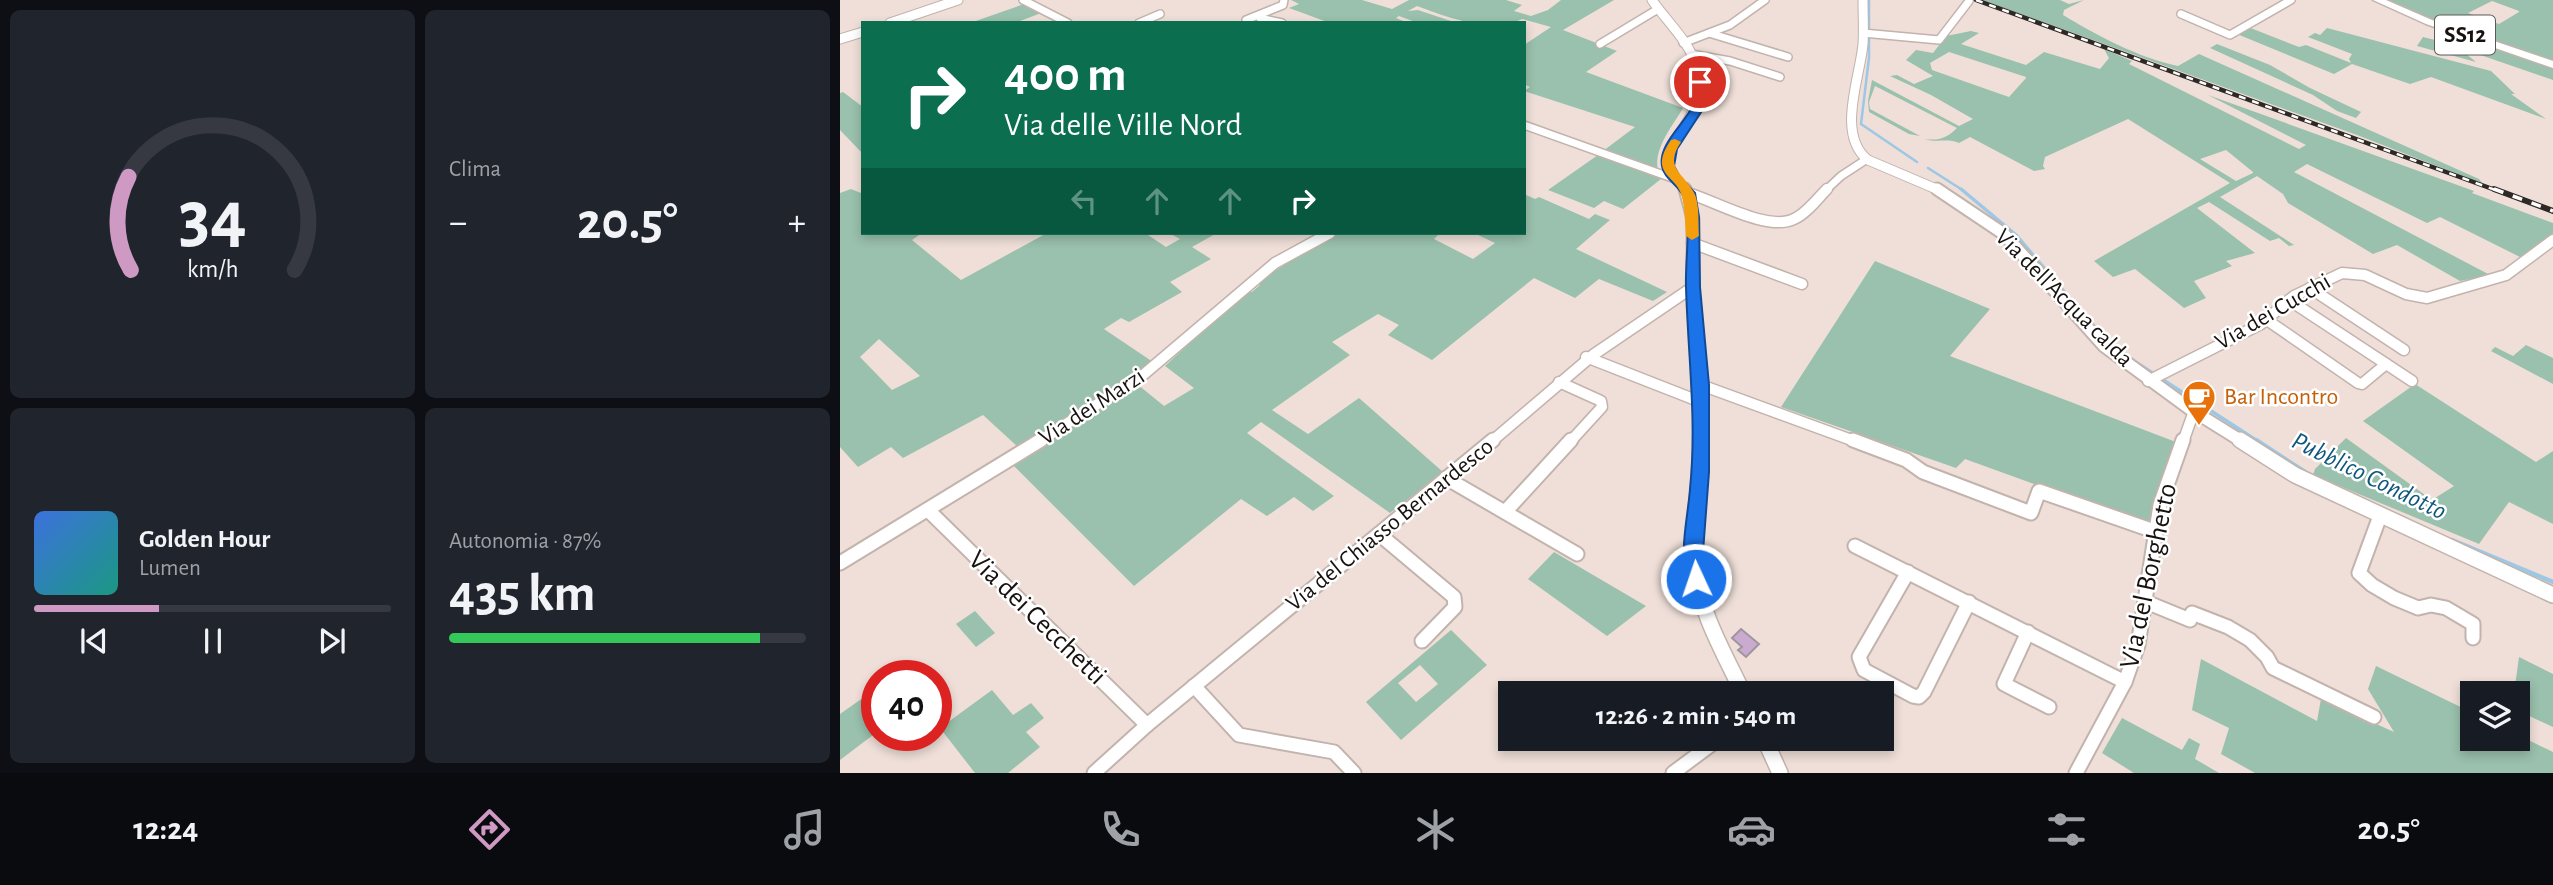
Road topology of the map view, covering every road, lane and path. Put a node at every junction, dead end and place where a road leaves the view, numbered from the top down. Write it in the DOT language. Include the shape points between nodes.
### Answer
graph roads {
  1 [pos="958,0"];
  2 [pos="1023,0"];
  3 [pos="1284,0"];
  4 [pos="1765,0"];
  5 [pos="1863,0"];
  6 [pos="2291,0"];
  7 [pos="2378,0"];
  8 [pos="1969,1"];
  9 [pos="1655,5"];
  10 [pos="2182,14"];
  11 [pos="1160,15"];
  12 [pos="896,21"];
  13 [pos="1064,21"];
  14 [pos="1144,21"];
  15 [pos="1245,21"];
  16 [pos="1247,21"];
  17 [pos="1276,21"];
  18 [pos="861,33"];
  19 [pos="1709,33"];
  20 [pos="1866,33"];
  21 [pos="840,39"];
  22 [pos="1600,44"];
  23 [pos="1687,48"];
  24 [pos="1788,57"];
  25 [pos="2553,65"];
  26 [pos="1780,77"];
  27 [pos="1526,126"];
  28 [pos="1867,159"];
  29 [pos="1675,179"];
  30 [pos="1688,193"];
  31 [pos="1326,235"];
  32 [pos="2553,240"];
  33 [pos="1692,243"];
  34 [pos="1802,284"];
  35 [pos="1693,287"];
  36 [pos="2310,288"];
  37 [pos="2289,300"];
  38 [pos="2267,320"];
  39 [pos="2404,350"];
  40 [pos="1586,357"];
  41 [pos="2386,364"];
  42 [pos="2148,381"];
  43 [pos="2412,381"];
  44 [pos="1559,382"];
  45 [pos="1701,385"];
  46 [pos="1701,402"];
  47 [pos="2194,411"];
  48 [pos="1447,478"];
  49 [pos="929,511"];
  50 [pos="1505,512"];
  51 [pos="2379,516"];
  52 [pos="2154,531"];
  53 [pos="1379,534"];
  54 [pos="1855,546"];
  55 [pos="1577,554"];
  56 [pos="840,563"];
  57 [pos="1909,572"];
  58 [pos="2553,595"];
  59 [pos="1969,602"];
  60 [pos="2146,602"];
  61 [pos="2028,632"];
  62 [pos="2473,638"];
  63 [pos="1422,641"];
  64 [pos="1738,681"];
  65 [pos="2125,682"];
  66 [pos="1194,687"];
  67 [pos="2049,707"];
  68 [pos="2374,717"];
  69 [pos="1147,725"];
  70 [pos="1703,751"];
  71 [pos="1770,751"];
  72 [pos="1094,773"];
  73 [pos="1354,773"];
  74 [pos="1673,773"];
  75 [pos="1780,773"];
  76 [pos="2076,773"];
  1 -- 12 [label="street"];
  2 -- 13 [label="street"];
  3 -- 15 [label="street" via="1283,5"];
  4 -- 19 [label="street" via="1736,22"];
  5 -- 20 [label="street"];
  6 -- 10 [label="street" via="2230,35"];
  7 -- 25 [label="main road, SS12"];
  8 -- 20 [label="street" via="1939,40"];
  9 -- 22 [label="street"];
  9 -- 23 [label="street"];
  11 -- 14 [label="street"];
  16 -- 17 [label="street" via="1263,17"];
  18 -- 21 [label="street"];
  19 -- 23 [label="street"];
  19 -- 24 [label="street"];
  20 -- 28 [label="street" via="1852,121 1855,145"];
  23 -- 26 [label="street"];
  23 -- 29 [label="street" via="1699,74 1702,97 1671,149 1668,166"];
  27 -- 29 [label="street"];
  28 -- 30 [label="street" via="1787,223"];
  28 -- 42 [label="street, Via dell'Acqua calda" via="1939,190 2004,234 2105,346"];
  29 -- 30 [label="street"];
  30 -- 33 [label="street"];
  31 -- 49 [label="street, Via dei Marzi" via="1275,263 1143,375"];
  32 -- 36 [label="street, Via dei Cucchi" via="2506,275 2427,298 2356,273 2342,273"];
  33 -- 34 [label="street"];
  33 -- 35 [label="street"];
  35 -- 40 [label="street, Via del Chiasso Bernardesco"];
  35 -- 45 [label="street"];
  36 -- 37 [label="street, Via dei Cucchi"];
  36 -- 39 [label="street"];
  37 -- 38 [label="street, Via dei Cucchi"];
  37 -- 41 [label="street"];
  38 -- 41 [label="street" via="2358,383"];
  38 -- 42 [label="street, Via dei Cucchi"];
  40 -- 44 [label="street, Via del Chiasso Bernardesco"];
  40 -- 46 [label="street"];
  41 -- 43 [label="street"];
  42 -- 47 [label="street, Via dell'Acqua calda"];
  44 -- 48 [label="street, Via del Chiasso Bernardesco"];
  44 -- 50 [label="street" via="1601,401 1602,407"];
  45 -- 46 [label="street"];
  45 -- 52 [label="street" via="1906,460 1923,472 2031,513 2039,491"];
  46 -- 64 [label="street" via="1696,579"];
  47 -- 51 [label="street, Via dell'Acqua calda" via="2295,475"];
  47 -- 52 [label="street, Via del Borghetto"];
  48 -- 50 [label="street"];
  48 -- 53 [label="street, Via del Chiasso Bernardesco"];
  49 -- 56 [label="street, Via dei Marzi"];
  49 -- 69 [label="street, Via dei Cecchetti"];
  50 -- 55 [label="street"];
  51 -- 58 [label="street, Via dell'Acqua calda"];
  51 -- 62 [label="street" via="2361,576 2418,608 2432,603 2468,619 2473,624"];
  52 -- 60 [label="street, Via del Borghetto"];
  53 -- 63 [label="street" via="1454,597 1455,607"];
  53 -- 66 [label="street, Via del Chiasso Bernardesco"];
  54 -- 57 [label="street"];
  57 -- 59 [label="street"];
  57 -- 59 [label="street" via="1859,657 1864,670 1913,695 1919,697 1924,692"];
  59 -- 61 [label="street"];
  60 -- 65 [label="street, Via del Borghetto"];
  60 -- 68 [label="street" via="2183,619 2190,620 2192,613 2226,625 2268,655 2273,668"];
  61 -- 65 [label="street"];
  61 -- 67 [label="street" via="2004,684"];
  65 -- 76 [label="street, Via del Borghetto"];
  66 -- 69 [label="street, Via del Chiasso Bernardesco"];
  66 -- 73 [label="street" via="1239,735 1334,752"];
  69 -- 72 [label="street, Via del Chiasso Bernardesco"];
  70 -- 74 [label="street"];
  71 -- 75 [label="street"];
}
